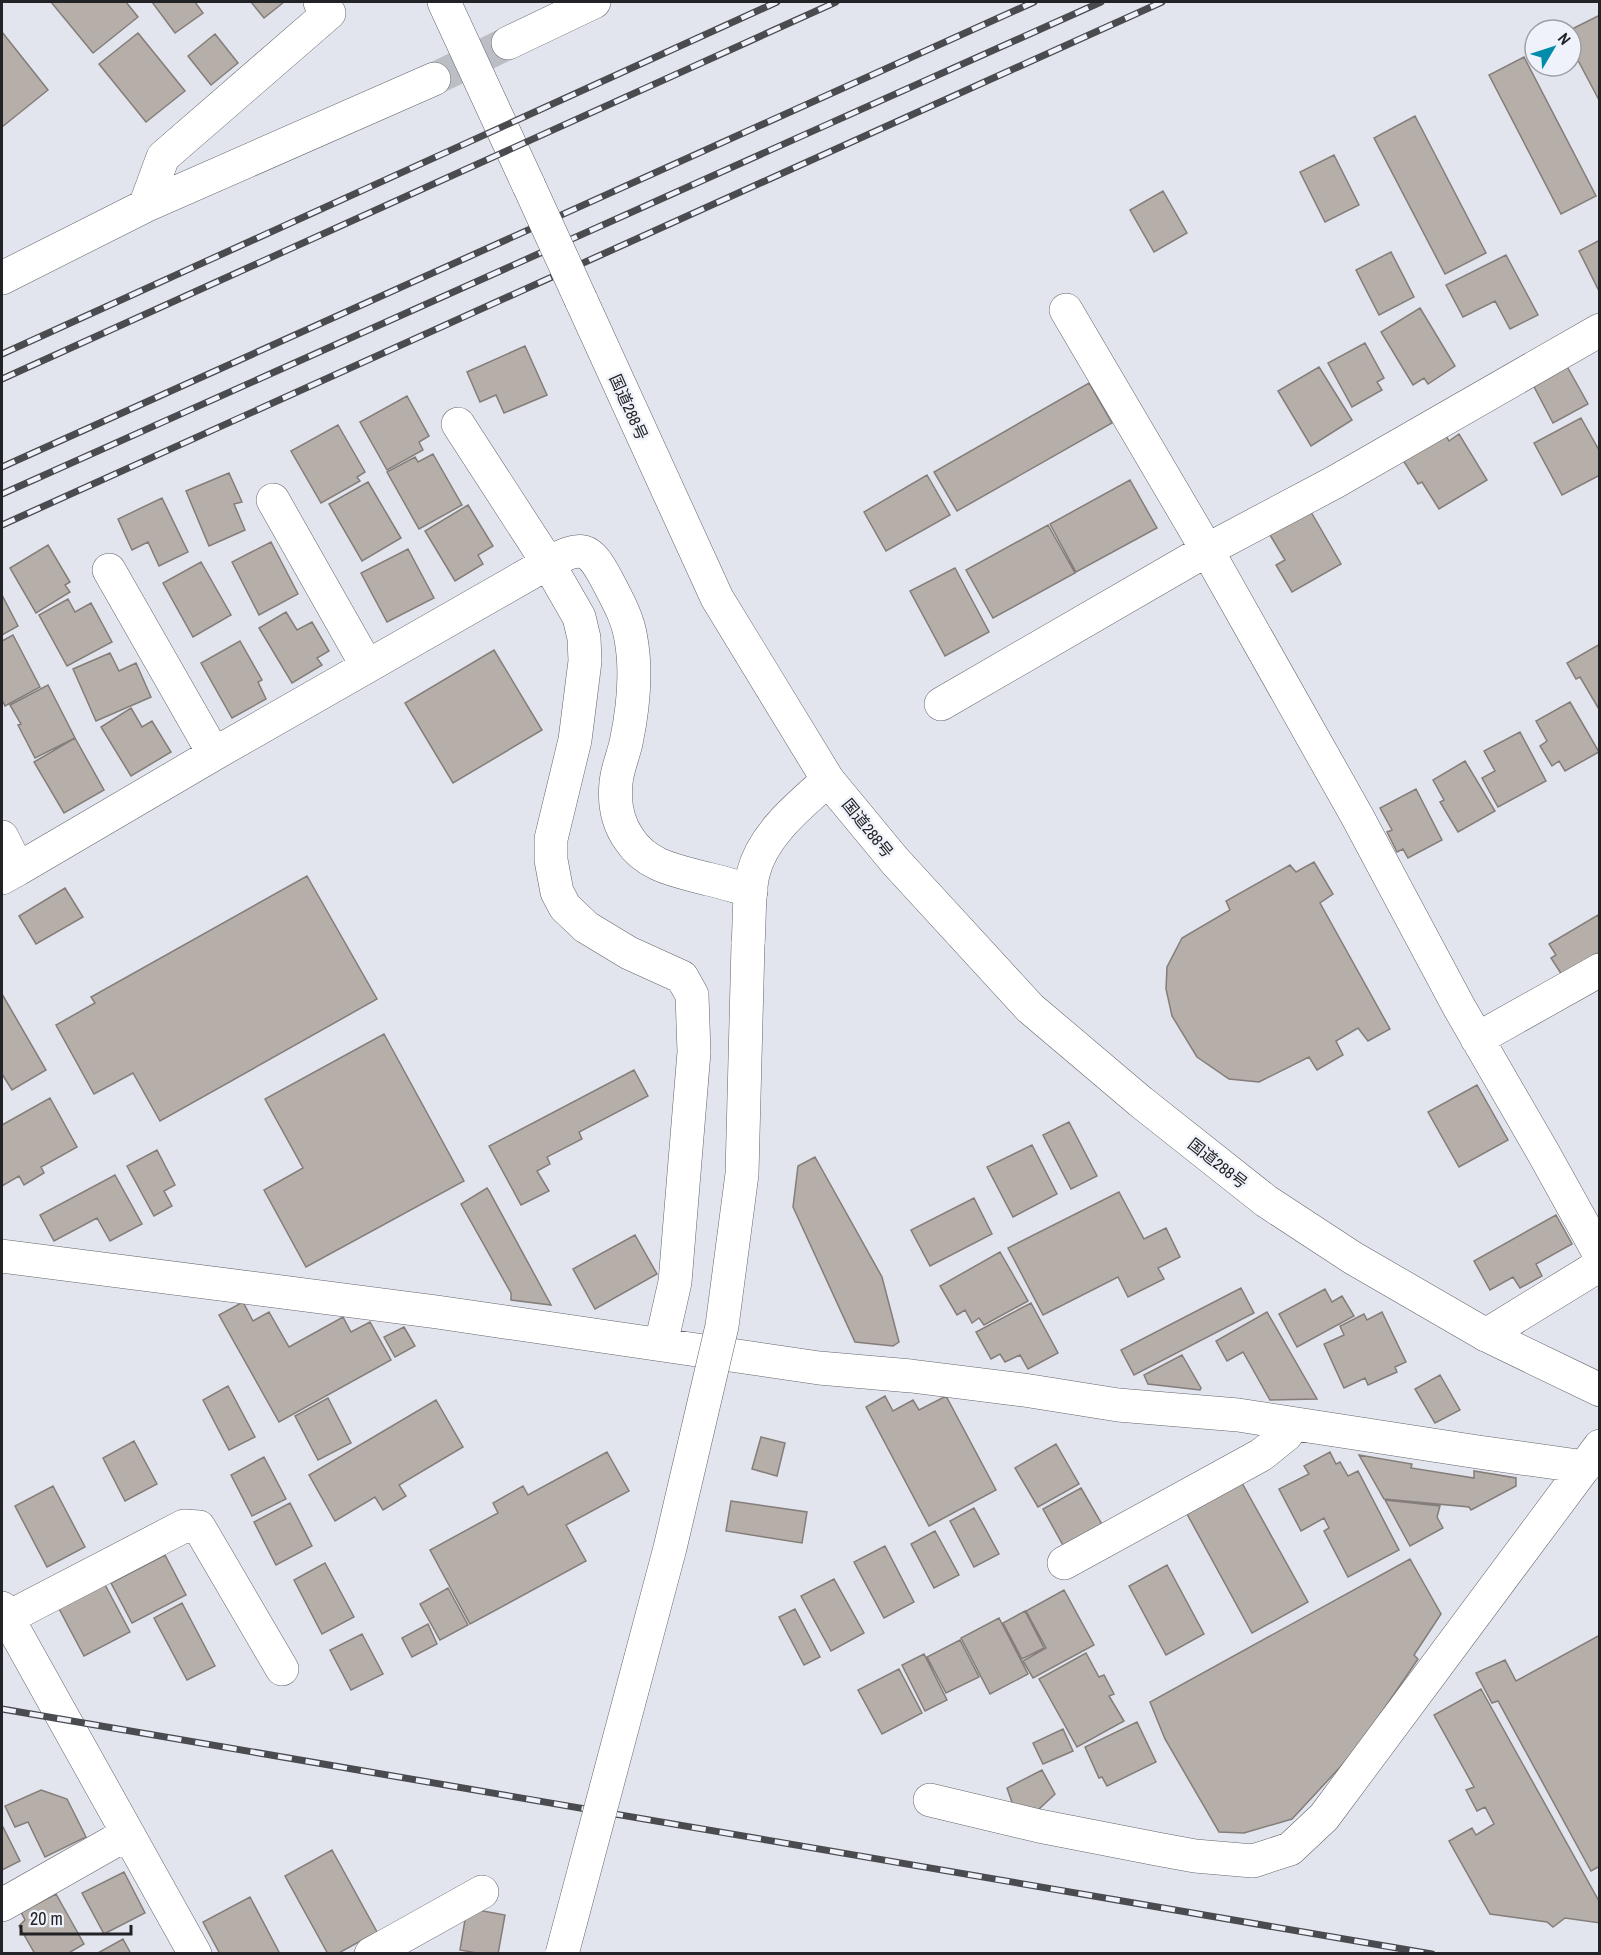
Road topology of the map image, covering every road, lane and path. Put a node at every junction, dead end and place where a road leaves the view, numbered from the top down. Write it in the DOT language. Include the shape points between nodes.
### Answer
graph roads {
  1 [pos="320,2"];
  2 [pos="444,2"];
  3 [pos="594,2"];
  4 [pos="508,43"];
  5 [pos="434,79"];
  6 [pos="145,206"];
  7 [pos="2,278"];
  8 [pos="1066,310"];
  9 [pos="1599,330"];
  10 [pos="458,424"];
  11 [pos="273,500"];
  12 [pos="1207,550"];
  13 [pos="548,563"];
  14 [pos="109,570"];
  15 [pos="367,666"];
  16 [pos="941,704"];
  17 [pos="214,754"];
  18 [pos="828,780"];
  19 [pos="2,837"];
  20 [pos="10,873"];
  21 [pos="752,891"];
  22 [pos="1599,970"];
  23 [pos="1477,1039"];
  24 [pos="1599,1255"];
  25 [pos="2,1256"];
  26 [pos="1599,1265"];
  27 [pos="1486,1335"];
  28 [pos="661,1344"];
  29 [pos="1599,1390"];
  30 [pos="1294,1424"];
  31 [pos="1592,1457"];
  32 [pos="1064,1563"];
  33 [pos="4,1613"];
  34 [pos="282,1669"];
  35 [pos="930,1800"];
  36 [pos="127,1834"];
  37 [pos="482,1892"];
  38 [pos="2,1905"];
  39 [pos="195,1953"];
  40 [pos="371,1953"];
  41 [pos="562,1953"];
  1 -- 6 [label="main road" via="329,13 163,157"];
  2 -- 18 [label="main road, 国道288号, bridge" via="717,598"];
  3 -- 4 [label="main road"];
  5 -- 6 [label="main road"];
  6 -- 7 [label="main road"];
  8 -- 12 [label="main road"];
  9 -- 12 [label="main road" via="1335,482"];
  10 -- 13 [label="main road"];
  11 -- 15 [label="main road"];
  12 -- 16 [label="main road"];
  12 -- 23 [label="main road"];
  13 -- 15 [label="main road"];
  13 -- 21 [label="main road" via="570,551 585,552 597,560 620,605 631,638 634,691 616,781 620,825 629,841 656,864"];
  13 -- 28 [label="main road" via="579,617 585,661 575,740 551,839 557,892 565,907 586,927 629,953 682,977 692,994 694,1052 676,1271"];
  14 -- 17 [label="main road"];
  15 -- 17 [label="main road"];
  17 -- 20 [label="main road"];
  18 -- 21 [label="main road" via="800,805 764,848 753,873"];
  18 -- 27 [label="main road, 国道288号" via="895,861 1030,1008 1141,1102 1266,1201 1353,1258"];
  19 -- 20 [label="main road"];
  21 -- 41 [label="main road, bridge" via="741,1174 722,1326 670,1548"];
  22 -- 23 [label="main road"];
  23 -- 24 [label="main road"];
  25 -- 28 [label="main road"];
  26 -- 27 [label="main road"];
  27 -- 29 [label="main road, 国道288号"];
  28 -- 30 [label="main road" via="819,1368"];
  30 -- 31 [label="main road" via="1478,1452"];
  30 -- 32 [label="main road" via="1261,1455"];
  31 -- 35 [label="main road" via="1324,1816 1290,1849 1252,1861 1195,1856"];
  33 -- 34 [label="main road" via="184,1526 199,1527"];
  33 -- 36 [label="main road"];
  36 -- 38 [label="main road"];
  36 -- 39 [label="main road"];
  37 -- 40 [label="main road"];
}
